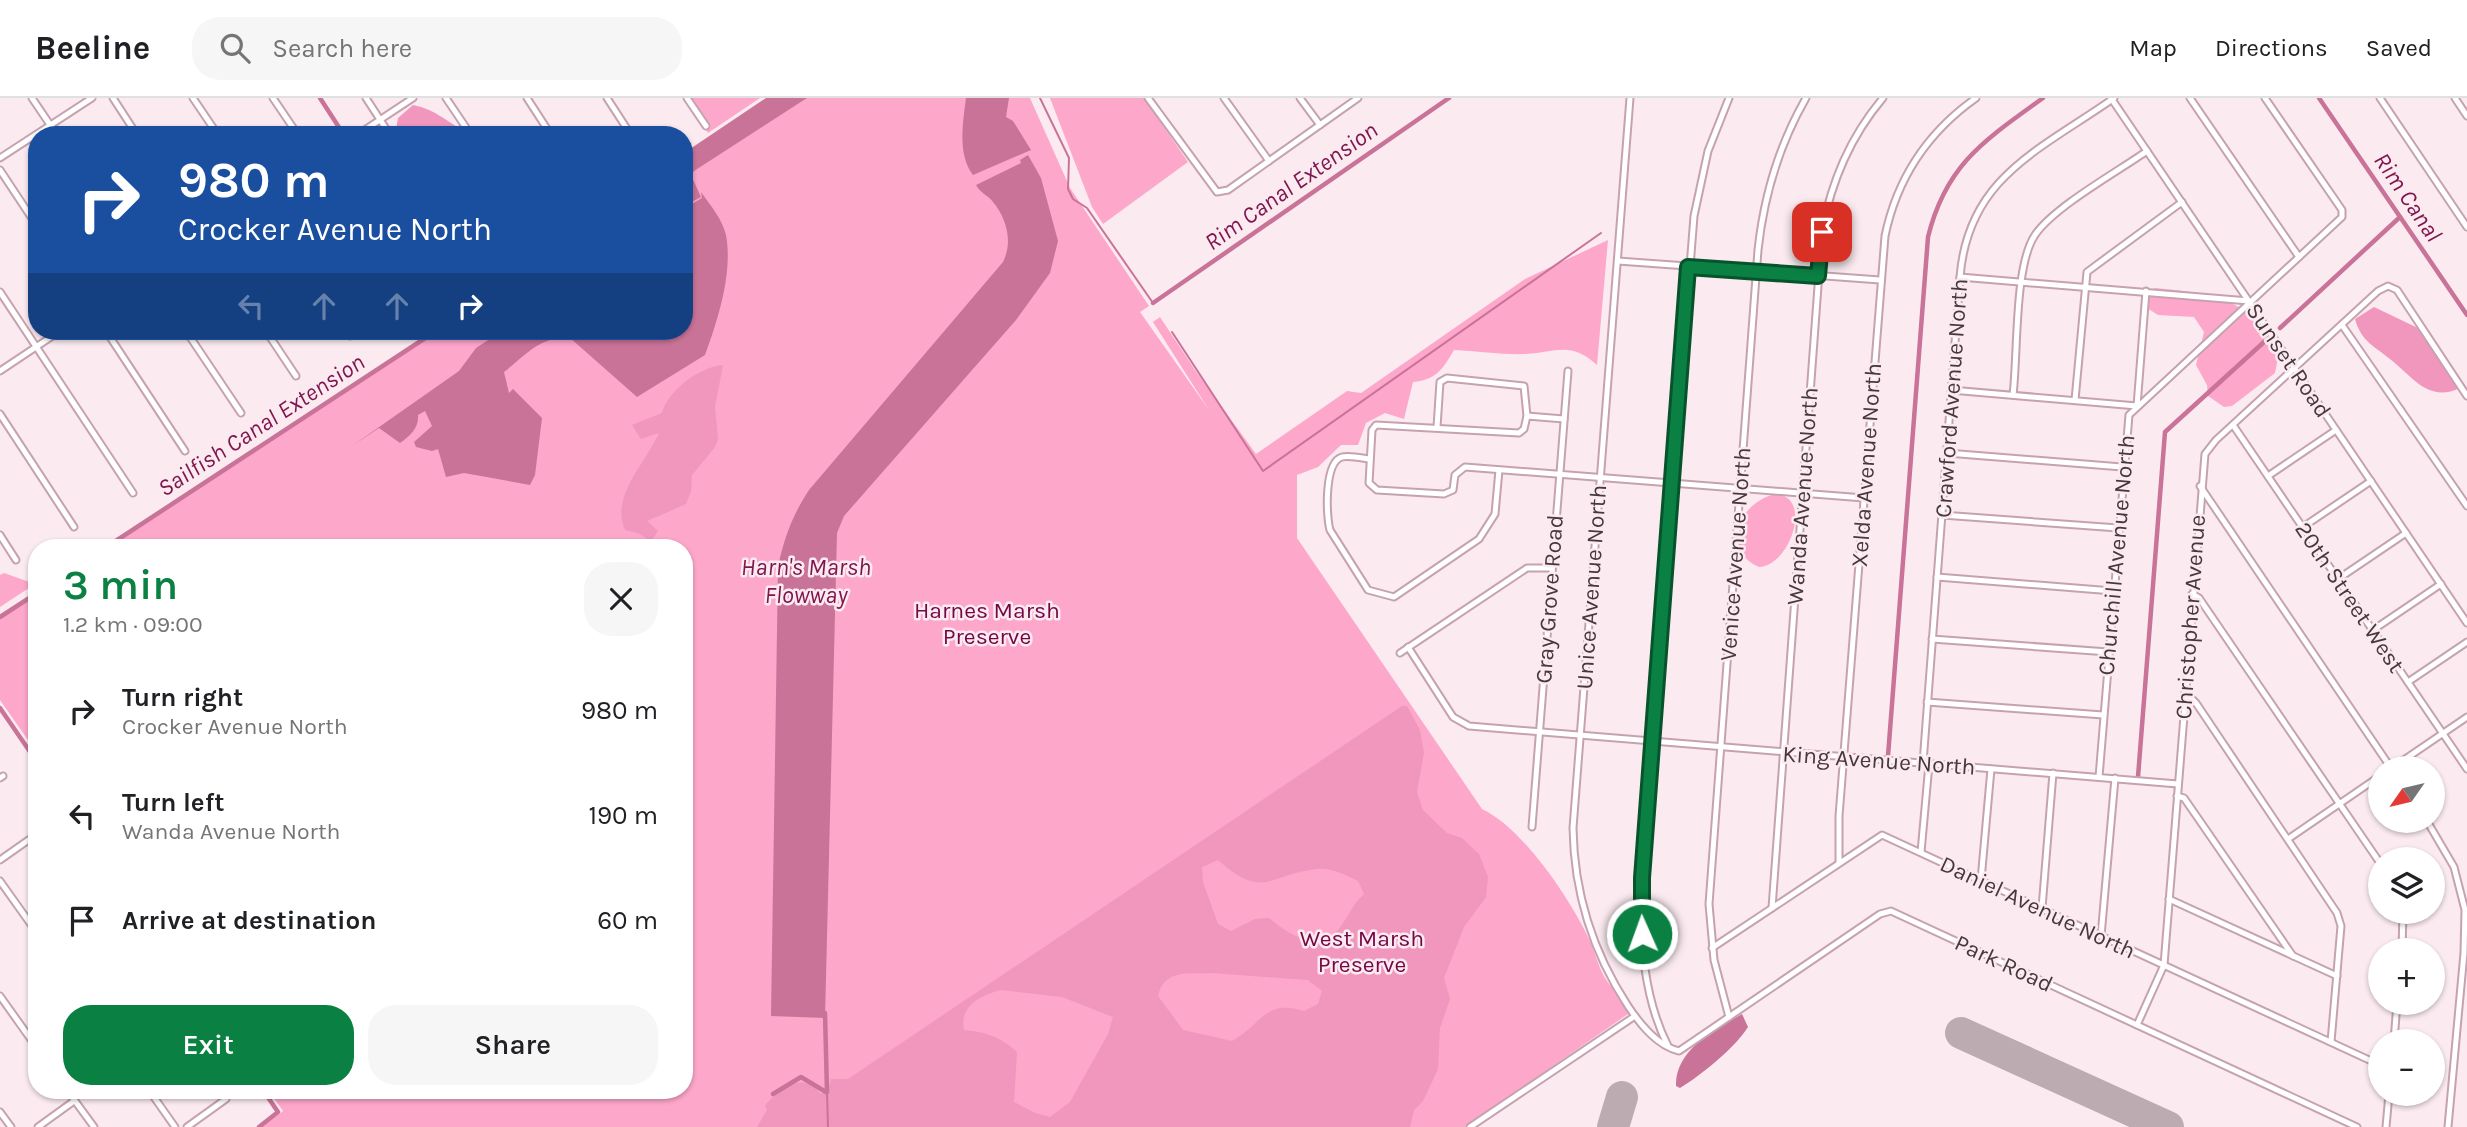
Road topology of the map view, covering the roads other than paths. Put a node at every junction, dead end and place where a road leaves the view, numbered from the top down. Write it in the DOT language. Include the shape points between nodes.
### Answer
graph roads {
  1 [pos="32,98"];
  2 [pos="92,98"];
  3 [pos="113,98"];
  4 [pos="193,98"];
  5 [pos="273,98"];
  6 [pos="366,98"];
  7 [pos="413,98"];
  8 [pos="446,98"];
  9 [pos="527,98"];
  10 [pos="607,98"];
  11 [pos="687,98"];
  12 [pos="1148,98"];
  13 [pos="1224,98"];
  14 [pos="1300,98"];
  15 [pos="1359,98"];
  16 [pos="1630,98"];
  17 [pos="1729,98"];
  18 [pos="1807,98"];
  19 [pos="1883,98"];
  20 [pos="1976,98"];
  21 [pos="2112,98"];
  22 [pos="2190,98"];
  23 [pos="2265,98"];
  24 [pos="2455,98"];
  25 [pos="2383,99"];
  26 [pos="2467,116"];
  27 [pos="380,119"];
  28 [pos="50,125"];
  29 [pos="1320,125"];
  30 [pos="131,126"];
  31 [pos="212,126"];
  32 [pos="292,126"];
  33 [pos="370,126"];
  34 [pos="384,126"];
  35 [pos="465,126"];
  36 [pos="545,126"];
  37 [pos="625,126"];
  38 [pos="706,126"];
  39 [pos="28,140"];
  40 [pos="2147,151"];
  41 [pos="0,158"];
  42 [pos="1269,161"];
  43 [pos="0,170"];
  44 [pos="2182,202"];
  45 [pos="28,212"];
  46 [pos="2465,219"];
  47 [pos="2467,227"];
  48 [pos="2299,257"];
  49 [pos="1618,261"];
  50 [pos="1688,267"];
  51 [pos="1756,271"];
  52 [pos="1818,276"];
  53 [pos="1960,277"];
  54 [pos="1880,281"];
  55 [pos="2023,281"];
  56 [pos="2084,286"];
  57 [pos="2146,291"];
  58 [pos="0,292"];
  59 [pos="2249,301"];
  60 [pos="2342,325"];
  61 [pos="28,334"];
  62 [pos="32,340"];
  63 [pos="46,340"];
  64 [pos="112,340"];
  65 [pos="192,340"];
  66 [pos="273,340"];
  67 [pos="36,346"];
  68 [pos="2294,368"];
  69 [pos="0,370"];
  70 [pos="1568,371"];
  71 [pos="296,376"];
  72 [pos="1951,390"];
  73 [pos="2466,392"];
  74 [pos="2013,395"];
  75 [pos="2075,400"];
  76 [pos="2137,406"];
  77 [pos="241,413"];
  78 [pos="0,414"];
  79 [pos="1527,416"];
  80 [pos="1564,419"];
  81 [pos="2233,425"];
  82 [pos="1437,427"];
  83 [pos="2336,429"];
  84 [pos="185,452"];
  85 [pos="1947,453"];
  86 [pos="1369,459"];
  87 [pos="2122,467"];
  88 [pos="1499,470"];
  89 [pos="1559,473"];
  90 [pos="2268,476"];
  91 [pos="1599,478"];
  92 [pos="2371,481"];
  93 [pos="1672,483"];
  94 [pos="2200,486"];
  95 [pos="1740,488"];
  96 [pos="132,493"];
  97 [pos="1802,494"];
  98 [pos="1864,498"];
  99 [pos="2467,506"];
  100 [pos="1942,515"];
  101 [pos="74,527"];
  102 [pos="2303,527"];
  103 [pos="2118,528"];
  104 [pos="2406,533"];
  105 [pos="0,535"];
  106 [pos="16,560"];
  107 [pos="1550,568"];
  108 [pos="1937,577"];
  109 [pos="2338,579"];
  110 [pos="2441,584"];
  111 [pos="2113,591"];
  112 [pos="2192,594"];
  113 [pos="2467,622"];
  114 [pos="2373,630"];
  115 [pos="1932,639"];
  116 [pos="2467,642"];
  117 [pos="1408,647"];
  118 [pos="2108,652"];
  119 [pos="1400,653"];
  120 [pos="2408,682"];
  121 [pos="2185,692"];
  122 [pos="1927,702"];
  123 [pos="2103,715"];
  124 [pos="2467,717"];
  125 [pos="1540,734"];
  126 [pos="2443,734"];
  127 [pos="1580,737"];
  128 [pos="1652,743"];
  129 [pos="1720,748"];
  130 [pos="1782,752"];
  131 [pos="2383,756"];
  132 [pos="2409,756"];
  133 [pos="1844,757"];
  134 [pos="1926,764"];
  135 [pos="1991,769"];
  136 [pos="2467,769"];
  137 [pos="2053,773"];
  138 [pos="2099,777"];
  139 [pos="2115,778"];
  140 [pos="2178,783"];
  141 [pos="2368,784"];
  142 [pos="2177,796"];
  143 [pos="2340,804"];
  144 [pos="1532,827"];
  145 [pos="2434,833"];
  146 [pos="2288,839"];
  147 [pos="28,840"];
  148 [pos="2369,847"];
  149 [pos="1921,852"];
  150 [pos="0,860"];
  151 [pos="1839,863"];
  152 [pos="1981,880"];
  153 [pos="0,881"];
  154 [pos="2169,899"];
  155 [pos="1772,908"];
  156 [pos="2042,908"];
  157 [pos="28,921"];
  158 [pos="2101,936"];
  159 [pos="1712,948"];
  160 [pos="2293,956"];
  161 [pos="2164,965"];
  162 [pos="2337,976"];
  163 [pos="0,996"];
  164 [pos="1635,1016"];
  165 [pos="1729,1017"];
  166 [pos="1658,1020"];
  167 [pos="2137,1025"];
  168 [pos="1644,1028"];
  169 [pos="28,1035"];
  170 [pos="2331,1042"];
  171 [pos="1670,1049"];
  172 [pos="2368,1059"];
  173 [pos="156,1099"];
  174 [pos="225,1099"];
  175 [pos="74,1101"];
  176 [pos="2388,1106"];
  177 [pos="0,1112"];
  178 [pos="11,1127"];
  179 [pos="38,1127"];
  180 [pos="94,1127"];
  181 [pos="176,1127"];
  182 [pos="187,1127"];
  183 [pos="1470,1127"];
  184 [pos="2357,1127"];
  185 [pos="2386,1127"];
  186 [pos="2448,1127"];
  1 -- 28 [label="street"];
  2 -- 28 [label="street"];
  3 -- 30 [label="street"];
  4 -- 31 [label="street"];
  5 -- 32 [label="street"];
  6 -- 27 [label="street"];
  7 -- 27 [label="street"];
  8 -- 35 [label="street"];
  9 -- 36 [label="street"];
  10 -- 37 [label="street"];
  11 -- 38 [label="street"];
  12 -- 42 [label="street" via="1217,192 1228,190"];
  13 -- 42 [label="street"];
  14 -- 29 [label="street"];
  15 -- 29 [label="street"];
  16 -- 49 [label="street, Unice Avenue North"];
  17 -- 50 [label="street" via="1700,180"];
  18 -- 51 [label="street, Venice Avenue North" via="1770,179"];
  19 -- 52 [label="street, Wanda Avenue North" via="1857,135 1833,185"];
  20 -- 54 [label="street, Xelda Avenue North" via="1932,136 1906,175 1889,219"];
  21 -- 40 [label="street, Sunset Road"];
  21 -- 53 [label="street, Crawford Avenue North" via="1994,187 1969,228"];
  22 -- 48 [label="street"];
  23 -- 48 [label="street, Churchill Avenue North" via="2342,217"];
  24 -- 26 [label="street"];
  25 -- 46 [label="street"];
  27 -- 33 [label="street"];
  27 -- 34 [label="street"];
  29 -- 42 [label="street"];
  39 -- 41 [label="street"];
  40 -- 44 [label="street, Sunset Road"];
  40 -- 55 [label="street" via="2039,229 2027,249"];
  43 -- 45 [label="street"];
  44 -- 56 [label="street" via="2093,265 2084,277"];
  44 -- 59 [label="street, Sunset Road"];
  46 -- 47 [label="street"];
  48 -- 59 [label="street, Churchill Avenue North"];
  49 -- 50 [label="street"];
  49 -- 91 [label="street, Unice Avenue North"];
  50 -- 51 [label="street"];
  50 -- 93 [label="street"];
  51 -- 52 [label="street"];
  51 -- 95 [label="street, Venice Avenue North"];
  52 -- 54 [label="street"];
  52 -- 97 [label="street, Wanda Avenue North"];
  53 -- 55 [label="street"];
  53 -- 72 [label="street, Crawford Avenue North"];
  54 -- 98 [label="street, Xelda Avenue North"];
  55 -- 56 [label="street"];
  55 -- 74 [label="street"];
  56 -- 57 [label="street"];
  56 -- 75 [label="street"];
  57 -- 59 [label="street"];
  57 -- 76 [label="street"];
  58 -- 61 [label="street"];
  59 -- 68 [label="street, Sunset Road"];
  59 -- 76 [label="street, Churchill Avenue North"];
  60 -- 68 [label="street, Christopher Avenue"];
  60 -- 73 [label="street, Christopher Avenue" via="2378,291 2388,286 2397,290"];
  60 -- 99 [label="street"];
  62 -- 67 [label="street"];
  63 -- 67 [label="street"];
  64 -- 84 [label="street"];
  65 -- 77 [label="street"];
  66 -- 71 [label="street"];
  67 -- 69 [label="street"];
  67 -- 96 [label="street"];
  68 -- 81 [label="street, Christopher Avenue"];
  68 -- 83 [label="street, Sunset Road"];
  70 -- 80 [label="street, Gray Grove Road"];
  72 -- 74 [label="street"];
  72 -- 85 [label="street, Crawford Avenue North"];
  74 -- 75 [label="street"];
  75 -- 76 [label="street"];
  76 -- 87 [label="street, Churchill Avenue North" via="2127,420"];
  78 -- 101 [label="street"];
  79 -- 80 [label="street"];
  79 -- 82 [label="street" via="1518,433"];
  79 -- 82 [label="street" via="1524,386 1447,378 1438,389"];
  80 -- 89 [label="street, Gray Grove Road"];
  81 -- 90 [label="street, 20th Street West"];
  81 -- 94 [label="street, Christopher Avenue" via="2205,454"];
  82 -- 86 [label="street" via="1376,425"];
  83 -- 90 [label="street"];
  83 -- 92 [label="street, Sunset Road"];
  85 -- 87 [label="street"];
  85 -- 100 [label="street, Crawford Avenue North"];
  86 -- 88 [label="street" via="1368,483 1377,490 1444,494 1453,490 1459,470"];
  86 -- 88 [label="street" via="1342,457 1334,461 1327,520 1368,590 1394,597 1479,539 1495,514"];
  87 -- 103 [label="street, Churchill Avenue North"];
  88 -- 89 [label="street"];
  89 -- 91 [label="street"];
  89 -- 107 [label="street, Gray Grove Road"];
  90 -- 102 [label="street, 20th Street West"];
  91 -- 93 [label="street"];
  91 -- 127 [label="street, Unice Avenue North"];
  92 -- 102 [label="street"];
  92 -- 104 [label="street, Sunset Road"];
  93 -- 95 [label="street"];
  93 -- 128 [label="street"];
  94 -- 112 [label="street, Christopher Avenue"];
  94 -- 131 [label="street"];
  95 -- 97 [label="street"];
  95 -- 129 [label="street, Venice Avenue North"];
  97 -- 98 [label="street"];
  97 -- 130 [label="street, Wanda Avenue North"];
  98 -- 133 [label="street, Xelda Avenue North"];
  100 -- 103 [label="street"];
  100 -- 108 [label="street, Crawford Avenue North"];
  102 -- 109 [label="street, 20th Street West"];
  103 -- 111 [label="street, Churchill Avenue North"];
  104 -- 109 [label="street"];
  104 -- 110 [label="street, Sunset Road"];
  105 -- 106 [label="street"];
  107 -- 117 [label="street" via="1527,568"];
  107 -- 125 [label="street, Gray Grove Road"];
  108 -- 111 [label="street"];
  108 -- 115 [label="street, Crawford Avenue North"];
  109 -- 114 [label="street, 20th Street West"];
  110 -- 113 [label="street, Sunset Road"];
  110 -- 114 [label="street"];
  111 -- 118 [label="street, Churchill Avenue North"];
  112 -- 121 [label="street, Christopher Avenue"];
  112 -- 143 [label="street" via="2199,597"];
  114 -- 120 [label="street, 20th Street West"];
  115 -- 118 [label="street"];
  115 -- 122 [label="street, Crawford Avenue North"];
  116 -- 120 [label="street"];
  117 -- 119 [label="street"];
  117 -- 125 [label="street, King Avenue North" via="1453,717 1469,726"];
  118 -- 123 [label="street, Churchill Avenue North"];
  120 -- 126 [label="street, 20th Street West"];
  121 -- 140 [label="street, Christopher Avenue"];
  121 -- 146 [label="street"];
  122 -- 123 [label="street"];
  122 -- 134 [label="street, Crawford Avenue North"];
  123 -- 138 [label="street, Churchill Avenue North"];
  124 -- 126 [label="street"];
  125 -- 127 [label="street, King Avenue North"];
  125 -- 144 [label="street, Gray Grove Road"];
  126 -- 132 [label="street"];
  126 -- 136 [label="street, 20th Street West"];
  127 -- 128 [label="street, King Avenue North"];
  127 -- 164 [label="street, Unice Avenue North" via="1573,846 1581,899 1597,951"];
  128 -- 129 [label="street, King Avenue North"];
  128 -- 166 [label="street" via="1641,919"];
  129 -- 130 [label="street, King Avenue North"];
  129 -- 159 [label="street, Venice Avenue North" via="1709,887"];
  130 -- 133 [label="street, King Avenue North"];
  130 -- 155 [label="street, Wanda Avenue North"];
  133 -- 134 [label="street, King Avenue North"];
  133 -- 151 [label="street, Xelda Avenue North"];
  134 -- 135 [label="street, King Avenue North"];
  134 -- 149 [label="street, Crawford Avenue North"];
  135 -- 137 [label="street, King Avenue North"];
  135 -- 152 [label="street"];
  137 -- 138 [label="street, King Avenue North"];
  137 -- 156 [label="street"];
  138 -- 139 [label="street, King Avenue North"];
  139 -- 140 [label="street, King Avenue North"];
  139 -- 158 [label="street"];
  140 -- 142 [label="street, Christopher Avenue"];
  141 -- 143 [label="street"];
  142 -- 154 [label="street, Christopher Avenue"];
  142 -- 160 [label="street" via="2184,798"];
  143 -- 146 [label="street"];
  143 -- 148 [label="street"];
  145 -- 186 [label="street" via="2454,867 2466,921"];
  146 -- 162 [label="street" via="2340,919"];
  147 -- 150 [label="street"];
  149 -- 151 [label="street, Daniel Avenue North" via="1882,835"];
  149 -- 152 [label="street, Daniel Avenue North"];
  151 -- 155 [label="street, Daniel Avenue North"];
  152 -- 156 [label="street, Daniel Avenue North"];
  153 -- 157 [label="street"];
  154 -- 160 [label="street"];
  154 -- 161 [label="street, Christopher Avenue"];
  155 -- 159 [label="street, Daniel Avenue North"];
  156 -- 158 [label="street, Daniel Avenue North"];
  158 -- 161 [label="street, Daniel Avenue North"];
  159 -- 165 [label="street, Venice Avenue North"];
  160 -- 162 [label="street"];
  161 -- 167 [label="street, Christopher Avenue"];
  161 -- 170 [label="street, Daniel Avenue North"];
  162 -- 170 [label="street"];
  163 -- 169 [label="street"];
  164 -- 168 [label="street, Unice Avenue North"];
  164 -- 183 [label="street"];
  165 -- 167 [label="street, Park Road" via="1880,914 1891,911"];
  165 -- 171 [label="street, Park Road" via="1679,1051"];
  166 -- 168 [label="street"];
  166 -- 171 [label="street"];
  167 -- 184 [label="street, Park Road"];
  168 -- 171 [label="street, Unice Avenue North"];
  170 -- 172 [label="street, Daniel Avenue North"];
  173 -- 181 [label="street"];
  174 -- 182 [label="street"];
  175 -- 179 [label="street"];
  175 -- 180 [label="street"];
  176 -- 185 [label="street"];
  177 -- 178 [label="street"];
}
